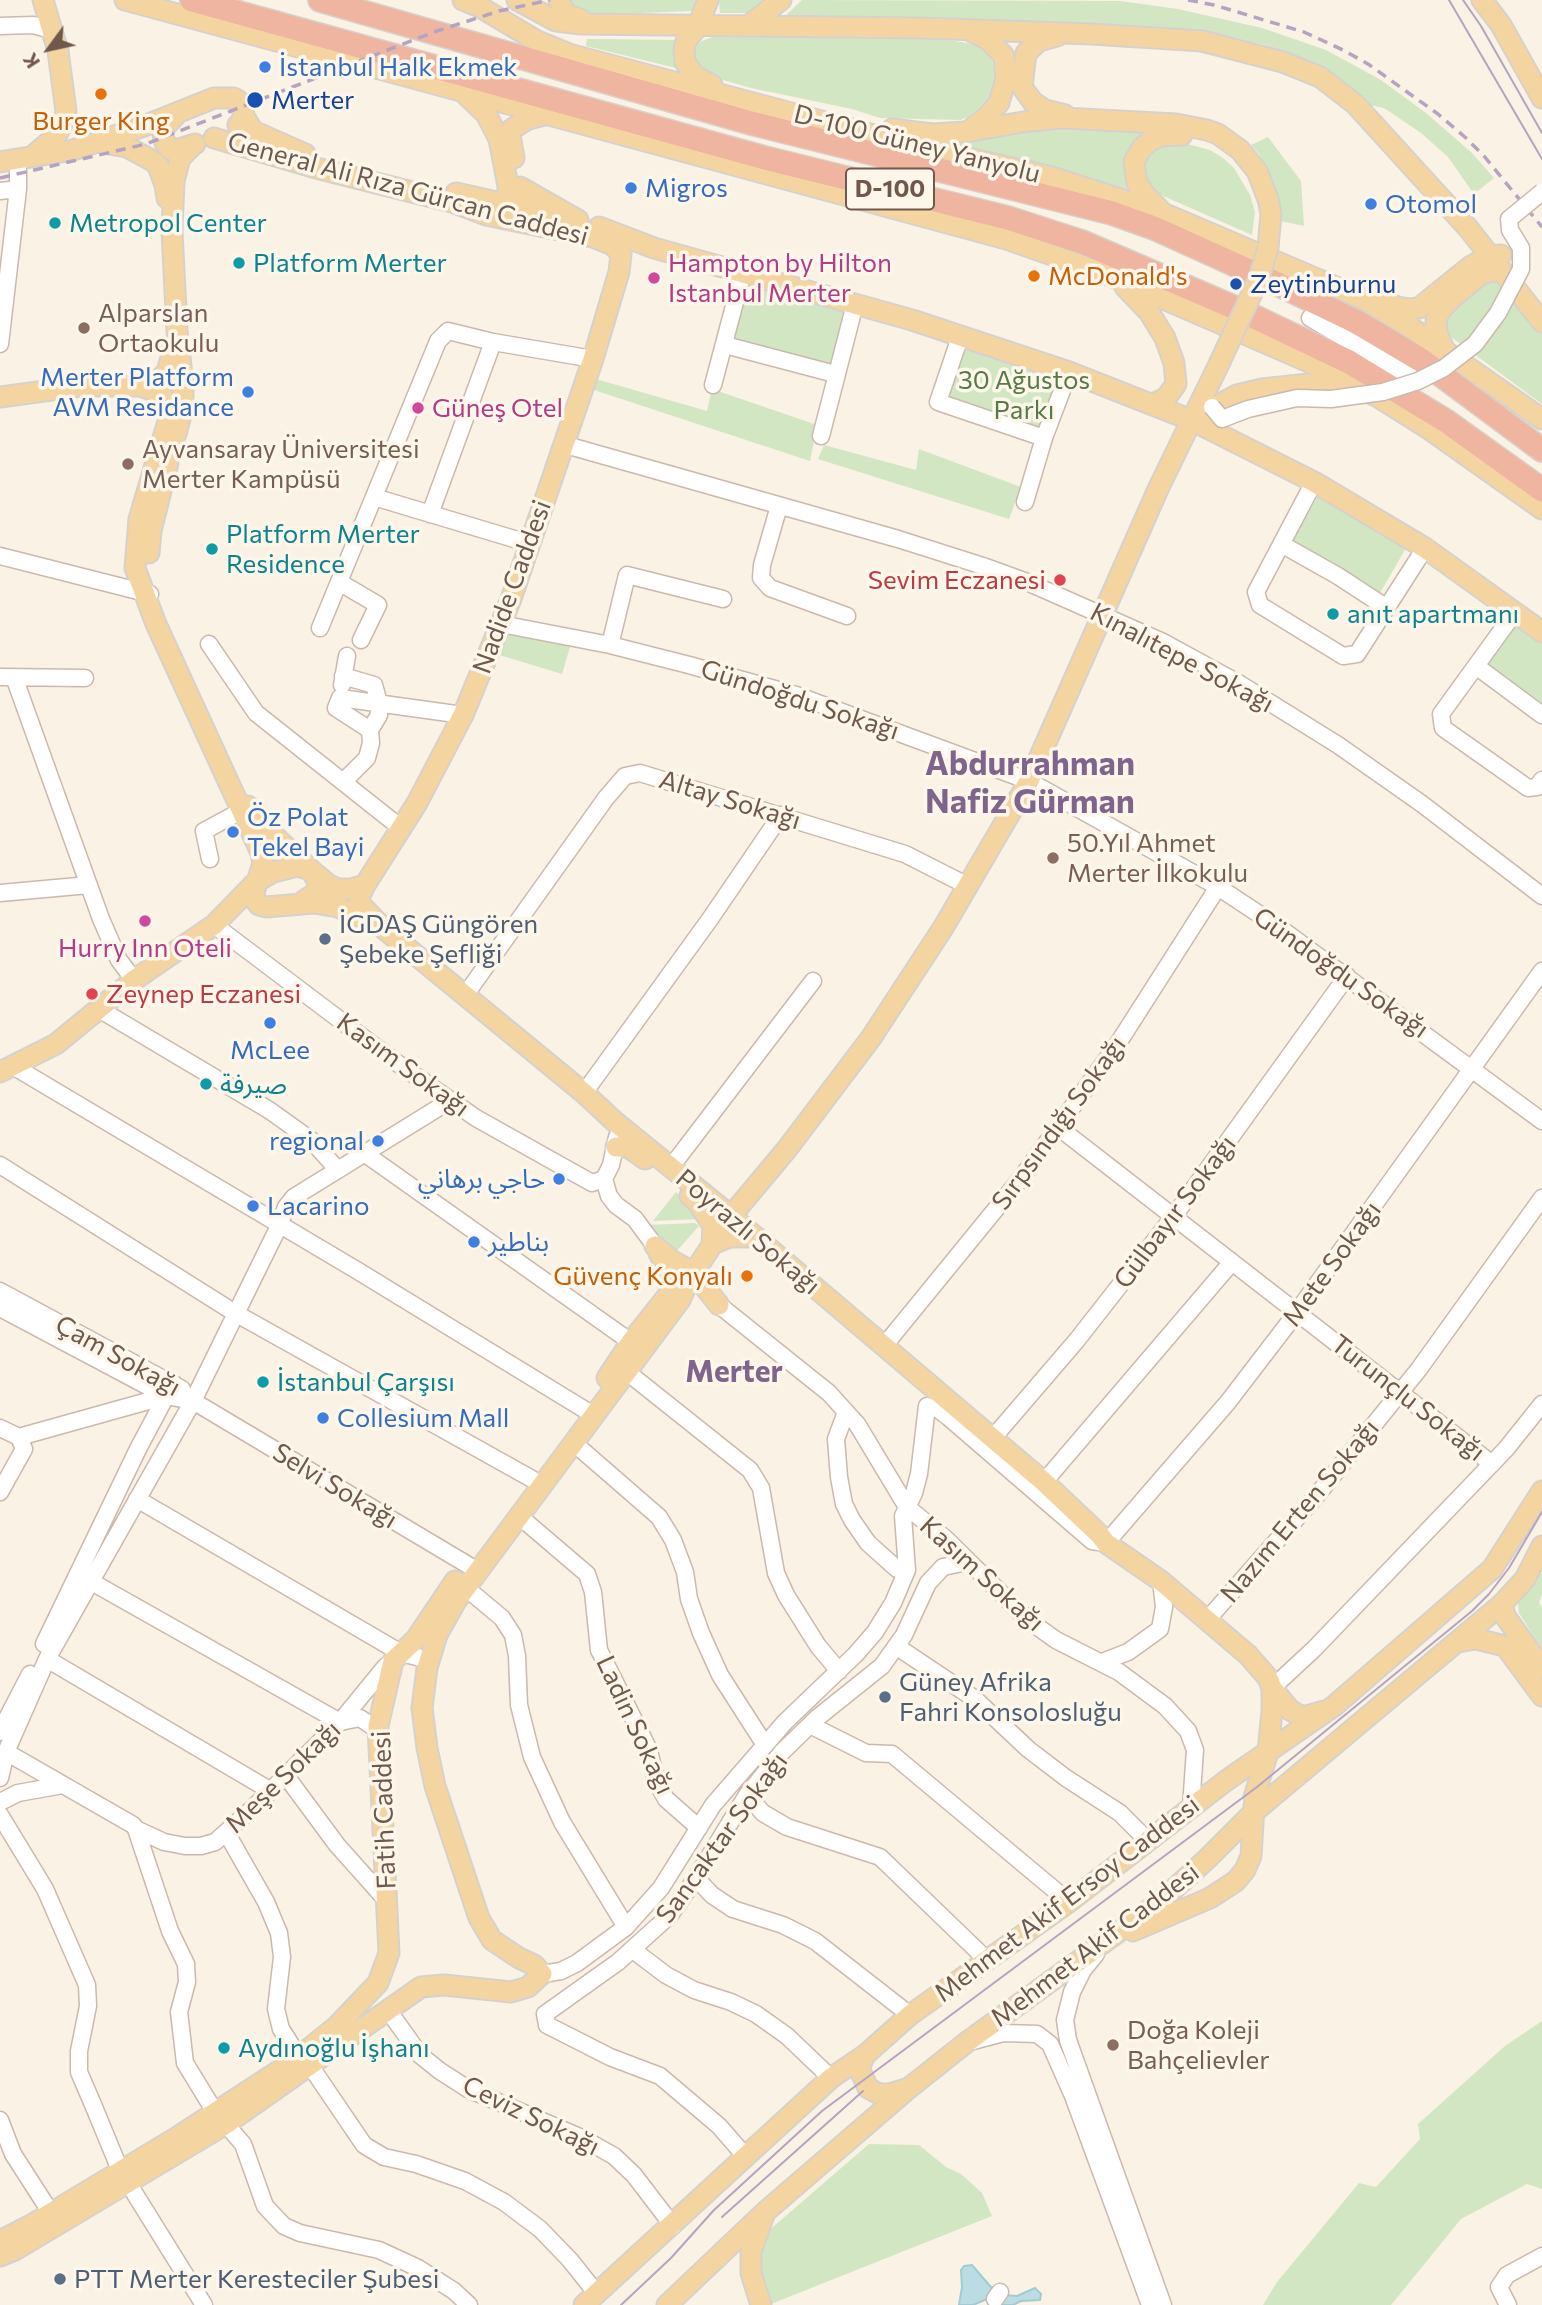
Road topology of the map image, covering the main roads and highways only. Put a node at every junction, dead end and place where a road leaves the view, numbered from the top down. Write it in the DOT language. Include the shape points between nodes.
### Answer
graph roads {
  1 [pos="42,0"];
  2 [pos="125,0"];
  3 [pos="192,0"];
  4 [pos="320,0"];
  5 [pos="463,0"];
  6 [pos="517,0"];
  7 [pos="559,0"];
  8 [pos="708,0"];
  9 [pos="781,0"];
  10 [pos="1482,0"];
  11 [pos="603,23"];
  12 [pos="698,26"];
  13 [pos="748,26"];
  14 [pos="971,32"];
  15 [pos="1092,34"];
  16 [pos="464,93"];
  17 [pos="1542,97"];
  18 [pos="741,100"];
  19 [pos="177,114"];
  20 [pos="544,115"];
  21 [pos="245,118"];
  22 [pos="1080,119"];
  23 [pos="832,124"];
  24 [pos="965,132"];
  25 [pos="214,138"];
  26 [pos="91,144"];
  27 [pos="193,145"];
  28 [pos="17,160"];
  29 [pos="503,162"];
  30 [pos="475,197"];
  31 [pos="515,208"];
  32 [pos="1163,213"];
  33 [pos="172,231"];
  34 [pos="1264,247"];
  35 [pos="654,248"];
  36 [pos="1489,256"];
  37 [pos="619,272"];
  38 [pos="1503,272"];
  39 [pos="1106,274"];
  40 [pos="1341,288"];
  41 [pos="1542,304"];
  42 [pos="1542,322"];
  43 [pos="177,331"];
  44 [pos="1445,351"];
  45 [pos="1216,361"];
  46 [pos="140,386"];
  47 [pos="1465,392"];
  48 [pos="0,397"];
  49 [pos="1378,397"];
  50 [pos="1153,404"];
  51 [pos="1542,419"];
  52 [pos="1191,420"];
  53 [pos="1542,436"];
  54 [pos="1542,450"];
  55 [pos="1542,490"];
  56 [pos="1542,509"];
  57 [pos="147,593"];
  58 [pos="1542,632"];
  59 [pos="311,870"];
  60 [pos="256,882"];
  61 [pos="365,886"];
  62 [pos="299,904"];
  63 [pos="266,906"];
  64 [pos="215,925"];
  65 [pos="383,928"];
  66 [pos="6,1069"];
  67 [pos="616,1147"];
  68 [pos="731,1216"];
  69 [pos="755,1237"];
  70 [pos="712,1244"];
  71 [pos="691,1276"];
  72 [pos="671,1292"];
  73 [pos="719,1305"];
  74 [pos="922,1380"];
  75 [pos="949,1402"];
  76 [pos="590,1413"];
  77 [pos="1542,1491"];
  78 [pos="1542,1546"];
  79 [pos="472,1568"];
  80 [pos="1502,1605"];
  81 [pos="1457,1642"];
  82 [pos="1542,1668"];
  83 [pos="1272,1688"];
  84 [pos="1542,1696"];
  85 [pos="1334,1706"];
  86 [pos="1268,1752"];
  87 [pos="1227,1780"];
  88 [pos="1254,1804"];
  89 [pos="1103,1944"];
  90 [pos="373,1989"];
  91 [pos="387,2010"];
  92 [pos="865,2055"];
  93 [pos="304,2060"];
  94 [pos="909,2088"];
  95 [pos="124,2177"];
  96 [pos="765,2212"];
  97 [pos="0,2241"];
  98 [pos="0,2256"];
  99 [pos="591,2299"];
  100 [pos="667,2305"];
  101 [pos="761,2305"];
  1 -- 28 [label="main road" via="54,35 66,111 56,136"];
  2 -- 16 [label="main road"];
  3 -- 55 [label="highway, D-100" via="753,155 1008,218 1083,242 1349,362 1436,415"];
  4 -- 47 [label="highway, D-100" via="751,123 1112,213 1336,311"];
  5 -- 18 [label="main road, D-100 Güney Yanyolu" via="552,48"];
  6 -- 11 [label="main road" via="556,22"];
  7 -- 11 [label="main road" via="566,14"];
  8 -- 12 [label="main road"];
  9 -- 13 [label="main road"];
  10 -- 17 [label="main road"];
  11 -- 12 [label="main road"];
  12 -- 13 [label="main road"];
  12 -- 18 [label="main road" via="686,41 685,62 695,76"];
  13 -- 14 [label="main road"];
  14 -- 15 [label="main road"];
  14 -- 24 [label="main road" via="987,38 1004,56 1006,78 994,110"];
  15 -- 22 [label="main road" via="1039,41 1026,53 1022,71 1022,87 1033,102"];
  15 -- 36 [label="main road" via="1202,41 1320,76 1354,104"];
  16 -- 20 [label="main road"];
  16 -- 29 [label="main road" via="493,125"];
  18 -- 23 [label="main road, D-100 Güney Yanyolu"];
  19 -- 21 [label="main road, General Ali Rıza Gürcan Caddesi" via="206,99 222,97 239,101"];
  19 -- 26 [label="main road"];
  19 -- 27 [label="main road" via="162,130 165,143 170,149"];
  20 -- 31 [label="main road" via="517,124 510,135"];
  20 -- 39 [label="main road" via="1006,239"];
  21 -- 25 [label="main road"];
  21 -- 30 [label="main road, General Ali Rıza Gürcan Caddesi" via="253,131 319,160"];
  22 -- 24 [label="main road" via="1029,121"];
  22 -- 34 [label="main road" via="1176,124 1207,130 1229,141 1249,160 1264,185 1271,214"];
  23 -- 24 [label="main road" via="855,122 932,134"];
  23 -- 32 [label="main road, D-100 Güney Yanyolu" via="1052,177"];
  25 -- 27 [label="main road"];
  25 -- 31 [label="main road, General Ali Rıza Gürcan Caddesi" via="485,215"];
  26 -- 28 [label="main road"];
  26 -- 33 [label="main road" via="115,144 153,160 165,185"];
  27 -- 33 [label="main road" via="175,170"];
  29 -- 30 [label="main road" via="485,192"];
  29 -- 31 [label="main road"];
  30 -- 31 [label="main road, General Ali Rıza Gürcan Caddesi"];
  31 -- 35 [label="main road, General Ali Rıza Gürcan Caddesi" via="578,220"];
  31 -- 37 [label="main road, General Ali Rıza Gürcan Caddesi" via="613,245 621,254"];
  32 -- 34 [label="main road" via="1136,183 1137,156 1160,136 1199,138 1233,158 1252,184 1259,200"];
  32 -- 40 [label="main road, D-100 Güney Yanyolu"];
  33 -- 43 [label="main road"];
  34 -- 45 [label="main road"];
  35 -- 37 [label="main road" via="632,254"];
  35 -- 50 [label="main road, General Ali Rıza Gürcan Caddesi" via="912,320"];
  36 -- 38 [label="main road"];
  36 -- 40 [label="main road" via="1471,265 1419,308 1398,307"];
  36 -- 41 [label="main road" via="1508,260"];
  37 -- 61 [label="main road, Nadide Caddesi" via="566,445 463,715 417,803"];
  38 -- 42 [label="main road"];
  38 -- 44 [label="main road" via="1480,275 1440,311 1437,333"];
  39 -- 49 [label="main road" via="1310,362"];
  39 -- 50 [label="main road" via="1149,312 1169,349 1176,384 1166,398"];
  40 -- 44 [label="main road, D-100 Güney Yanyolu"];
  43 -- 46 [label="main road" via="167,372"];
  43 -- 57 [label="main road" via="183,407 151,531"];
  44 -- 51 [label="main road, D-100 Güney Yanyolu"];
  45 -- 50 [label="main road" via="1190,393 1171,403"];
  45 -- 52 [label="main road, Fatih Caddesi"];
  46 -- 48 [label="main road" via="81,386"];
  46 -- 57 [label="main road" via="161,395 169,412 139,519 135,568"];
  47 -- 53 [label="highway"];
  47 -- 54 [label="highway, D-100"];
  49 -- 52 [label="main road" via="1330,384 1306,384 1237,394"];
  49 -- 56 [label="main road"];
  50 -- 52 [label="main road, General Ali Rıza Gürcan Caddesi"];
  52 -- 58 [label="main road, General Ali Rıza Gürcan Caddesi" via="1314,482 1425,548"];
  52 -- 68 [label="main road, Fatih Caddesi" via="1029,781 871,1038"];
  57 -- 59 [label="main road" via="232,781 258,821"];
  57 -- 60 [label="main road" via="156,624 261,853 263,863"];
  59 -- 60 [label="main road" via="287,867"];
  59 -- 61 [label="main road" via="338,889"];
  59 -- 62 [label="main road" via="318,882 317,892"];
  60 -- 63 [label="main road" via="255,900"];
  60 -- 64 [label="main road"];
  61 -- 65 [label="main road" via="360,904"];
  62 -- 63 [label="main road"];
  62 -- 65 [label="main road" via="338,907"];
  63 -- 64 [label="main road"];
  64 -- 66 [label="main road" via="134,980 56,1044"];
  65 -- 68 [label="main road, Poyrazlı Sokağı"];
  67 -- 70 [label="main road" via="633,1150 699,1204 713,1226"];
  68 -- 69 [label="main road, Poyrazlı Sokağı"];
  68 -- 70 [label="main road, Fatih Caddesi"];
  69 -- 70 [label="main road" via="730,1237"];
  69 -- 74 [label="main road, Poyrazlı Sokağı"];
  70 -- 71 [label="main road, Fatih Caddesi"];
  71 -- 72 [label="main road, Fatih Caddesi"];
  71 -- 72 [label="main road" via="655,1246 667,1269"];
  71 -- 73 [label="main road"];
  71 -- 76 [label="main road, Fatih Caddesi" via="680,1300 627,1372"];
  72 -- 76 [label="main road, Fatih Caddesi" via="631,1342"];
  74 -- 75 [label="main road, Poyrazlı Sokağı"];
  74 -- 75 [label="main road" via="927,1406 938,1400"];
  75 -- 83 [label="main road, Poyrazlı Sokağı" via="1044,1482 1106,1544 1161,1581 1248,1655"];
  76 -- 79 [label="main road, Fatih Caddesi" via="532,1479"];
  76 -- 79 [label="main road, Fatih Caddesi" via="575,1444"];
  77 -- 85 [label="main road, Mehmet Akif Ersoy Caddesi" via="1492,1569"];
  78 -- 80 [label="main road, Mehmet Akif Caddesi" via="1524,1579"];
  79 -- 90 [label="main road, Fatih Caddesi" via="397,1657 377,1737 389,1952"];
  79 -- 91 [label="main road, Fatih Caddesi" via="429,1660 422,1708 427,1748 479,1918 492,1940 542,1974 528,1987 511,1992 421,1987"];
  80 -- 81 [label="main road, Mehmet Akif Caddesi"];
  80 -- 82 [label="main road"];
  81 -- 84 [label="main road" via="1476,1639 1505,1646"];
  81 -- 88 [label="main road, Mehmet Akif Caddesi"];
  83 -- 85 [label="main road, Poyrazlı Sokağı" via="1290,1710 1303,1717"];
  83 -- 86 [label="main road"];
  85 -- 86 [label="main road, Mehmet Akif Ersoy Caddesi"];
  86 -- 87 [label="main road, Mehmet Akif Ersoy Caddesi"];
  86 -- 88 [label="main road"];
  87 -- 88 [label="main road" via="1243,1779"];
  87 -- 92 [label="main road, Mehmet Akif Ersoy Caddesi" via="1069,1902 910,2015"];
  88 -- 89 [label="main road, Mehmet Akif Caddesi" via="1208,1858"];
  88 -- 89 [label="main road" via="1251,1856 1236,1881 1210,1898"];
  89 -- 94 [label="main road, Mehmet Akif Caddesi"];
  90 -- 91 [label="main road" via="376,2000"];
  90 -- 93 [label="main road, Fatih Caddesi"];
  91 -- 93 [label="main road, Fatih Caddesi"];
  92 -- 94 [label="main road" via="859,2068 867,2088 879,2094"];
  92 -- 99 [label="main road, Mehmet Akif Ersoy Caddesi" via="831,2078"];
  93 -- 95 [label="main road, Fatih Caddesi"];
  94 -- 96 [label="main road, Mehmet Akif Caddesi"];
  95 -- 97 [label="main road, Fatih Caddesi"];
  95 -- 98 [label="main road, Fatih Caddesi"];
  96 -- 100 [label="main road, Mehmet Akif Caddesi"];
  96 -- 101 [label="main road" via="751,2252 751,2273"];
}
